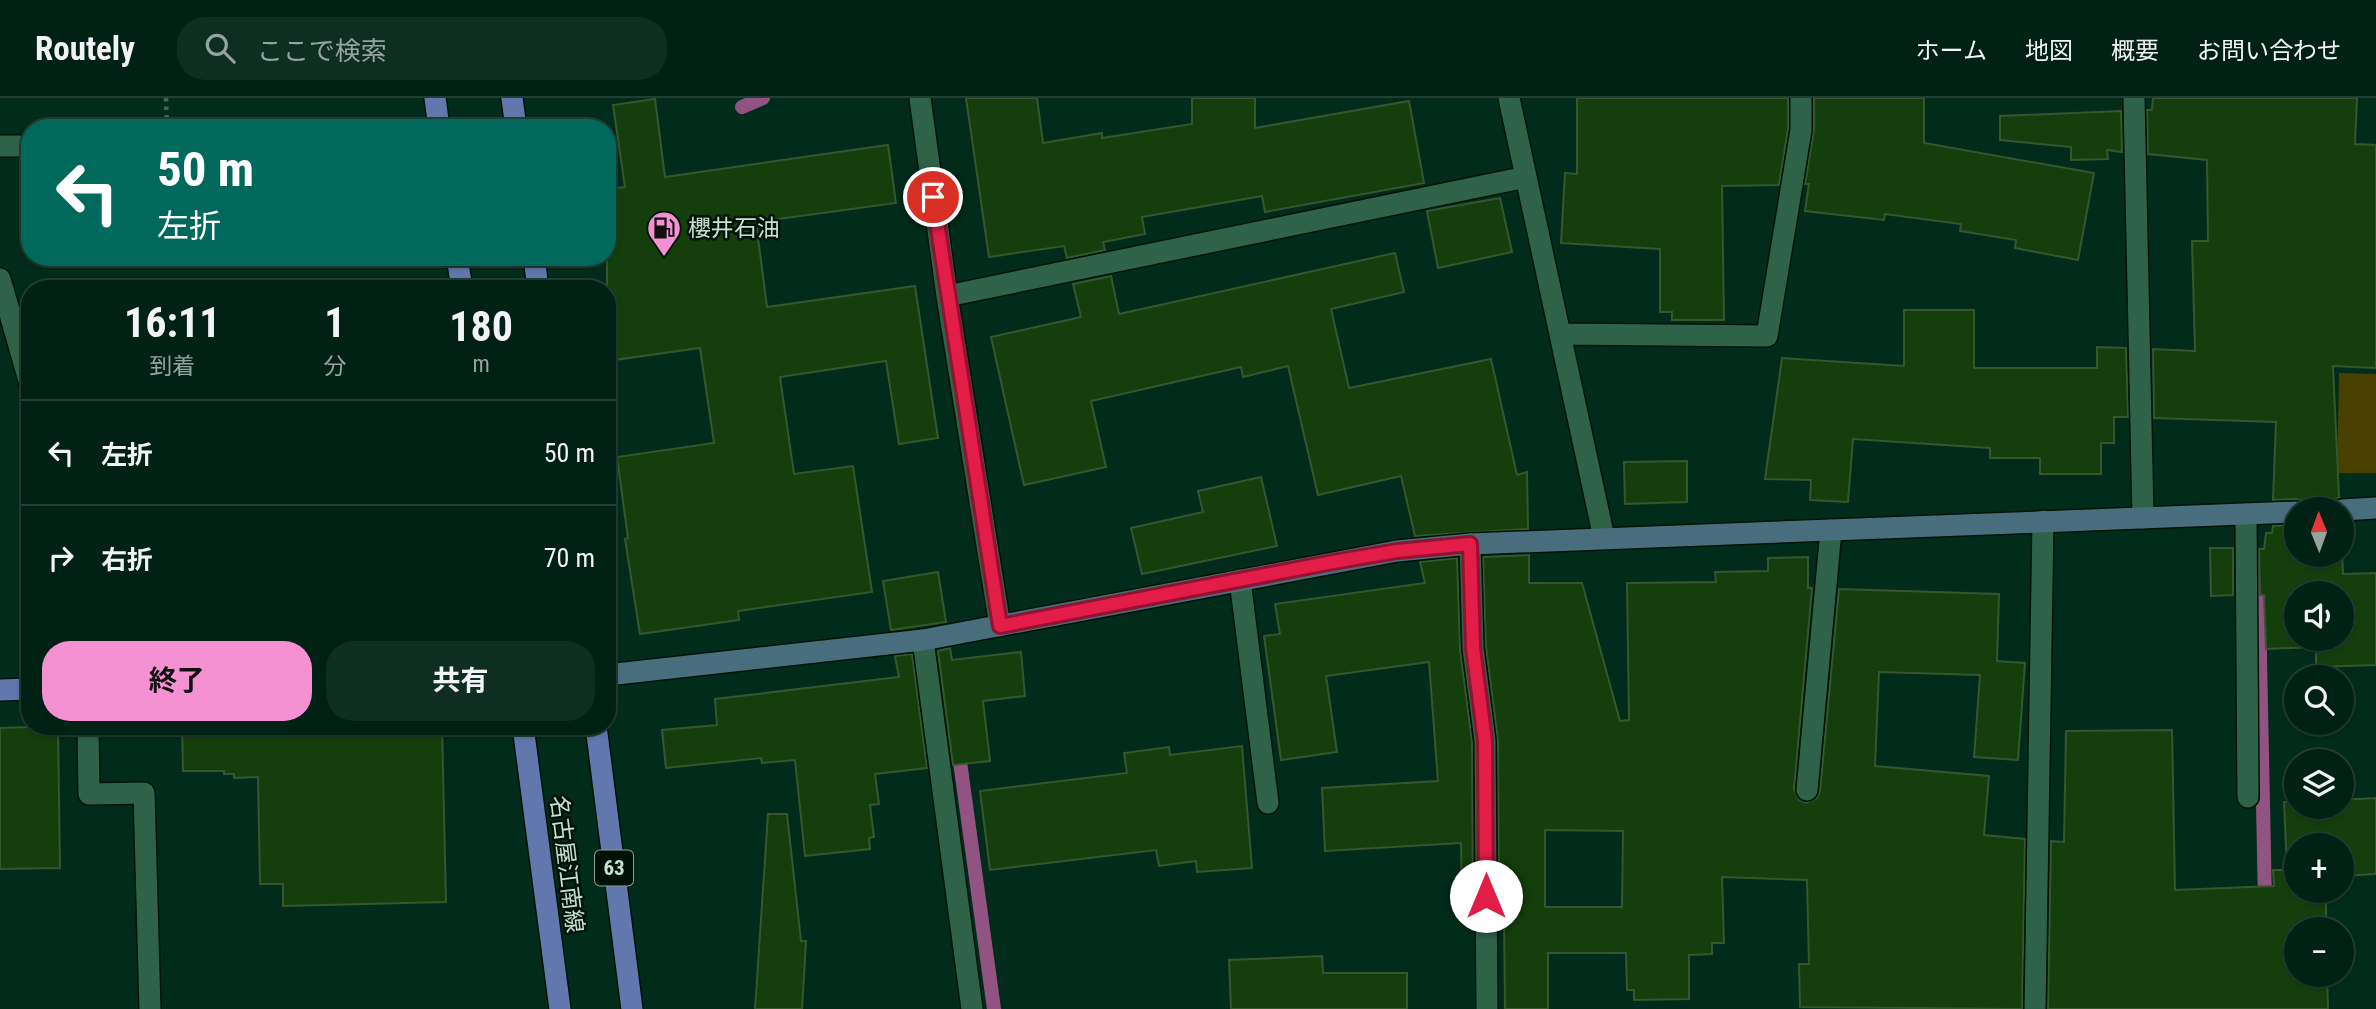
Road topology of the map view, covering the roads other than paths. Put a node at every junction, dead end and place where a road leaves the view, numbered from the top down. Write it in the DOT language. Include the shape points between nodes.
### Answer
graph roads {
  1 [pos="435,98"];
  2 [pos="512,98"];
  3 [pos="920,98"];
  4 [pos="1509,98"];
  5 [pos="1801,98"];
  6 [pos="2134,98"];
  7 [pos="438,119"];
  8 [pos="515,119"];
  9 [pos="0,146"];
  10 [pos="21,146"];
  11 [pos="1526,177"];
  12 [pos="0,279"];
  13 [pos="947,296"];
  14 [pos="1560,334"];
  15 [pos="21,352"];
  16 [pos="2376,508"];
  17 [pos="2354,509"];
  18 [pos="2284,512"];
  19 [pos="2246,514"];
  20 [pos="2143,518"];
  21 [pos="2043,521"];
  22 [pos="1831,530"];
  23 [pos="1604,538"];
  24 [pos="1470,544"];
  25 [pos="1240,580"];
  26 [pos="1000,626"];
  27 [pos="923,640"];
  28 [pos="616,674"];
  29 [pos="21,689"];
  30 [pos="0,690"];
  31 [pos="88,735"];
  32 [pos="524,735"];
  33 [pos="597,735"];
  34 [pos="1807,790"];
  35 [pos="2248,797"];
  36 [pos="1268,803"];
  37 [pos="150,1009"];
  38 [pos="559,1009"];
  39 [pos="632,1009"];
  40 [pos="972,1009"];
  41 [pos="1487,1009"];
  42 [pos="2035,1009"];
  1 -- 7 [label="main road"];
  2 -- 8 [label="main road"];
  3 -- 13 [label="street"];
  4 -- 11 [label="street"];
  5 -- 14 [label="street" via="1801,130 1767,335"];
  6 -- 20 [label="street"];
  9 -- 10 [label="street"];
  11 -- 13 [label="street"];
  11 -- 14 [label="street"];
  12 -- 15 [label="street"];
  13 -- 26 [label="street"];
  14 -- 23 [label="street"];
  16 -- 17 [label="street"];
  18 -- 19 [label="street"];
  19 -- 20 [label="street"];
  19 -- 35 [label="street"];
  20 -- 21 [label="street"];
  21 -- 22 [label="street"];
  21 -- 42 [label="street"];
  22 -- 23 [label="street"];
  22 -- 34 [label="street"];
  23 -- 24 [label="street"];
  24 -- 25 [label="street" via="1397,551"];
  24 -- 41 [label="street" via="1473,648 1485,741"];
  25 -- 26 [label="street"];
  25 -- 36 [label="street"];
  26 -- 27 [label="street"];
  27 -- 28 [label="street"];
  27 -- 40 [label="street"];
  29 -- 30 [label="main road"];
  31 -- 37 [label="street" via="89,794 144,793"];
  32 -- 38 [label="main road, 名古屋江南線"];
  33 -- 39 [label="main road, 名古屋江南線 / 63"];
}
